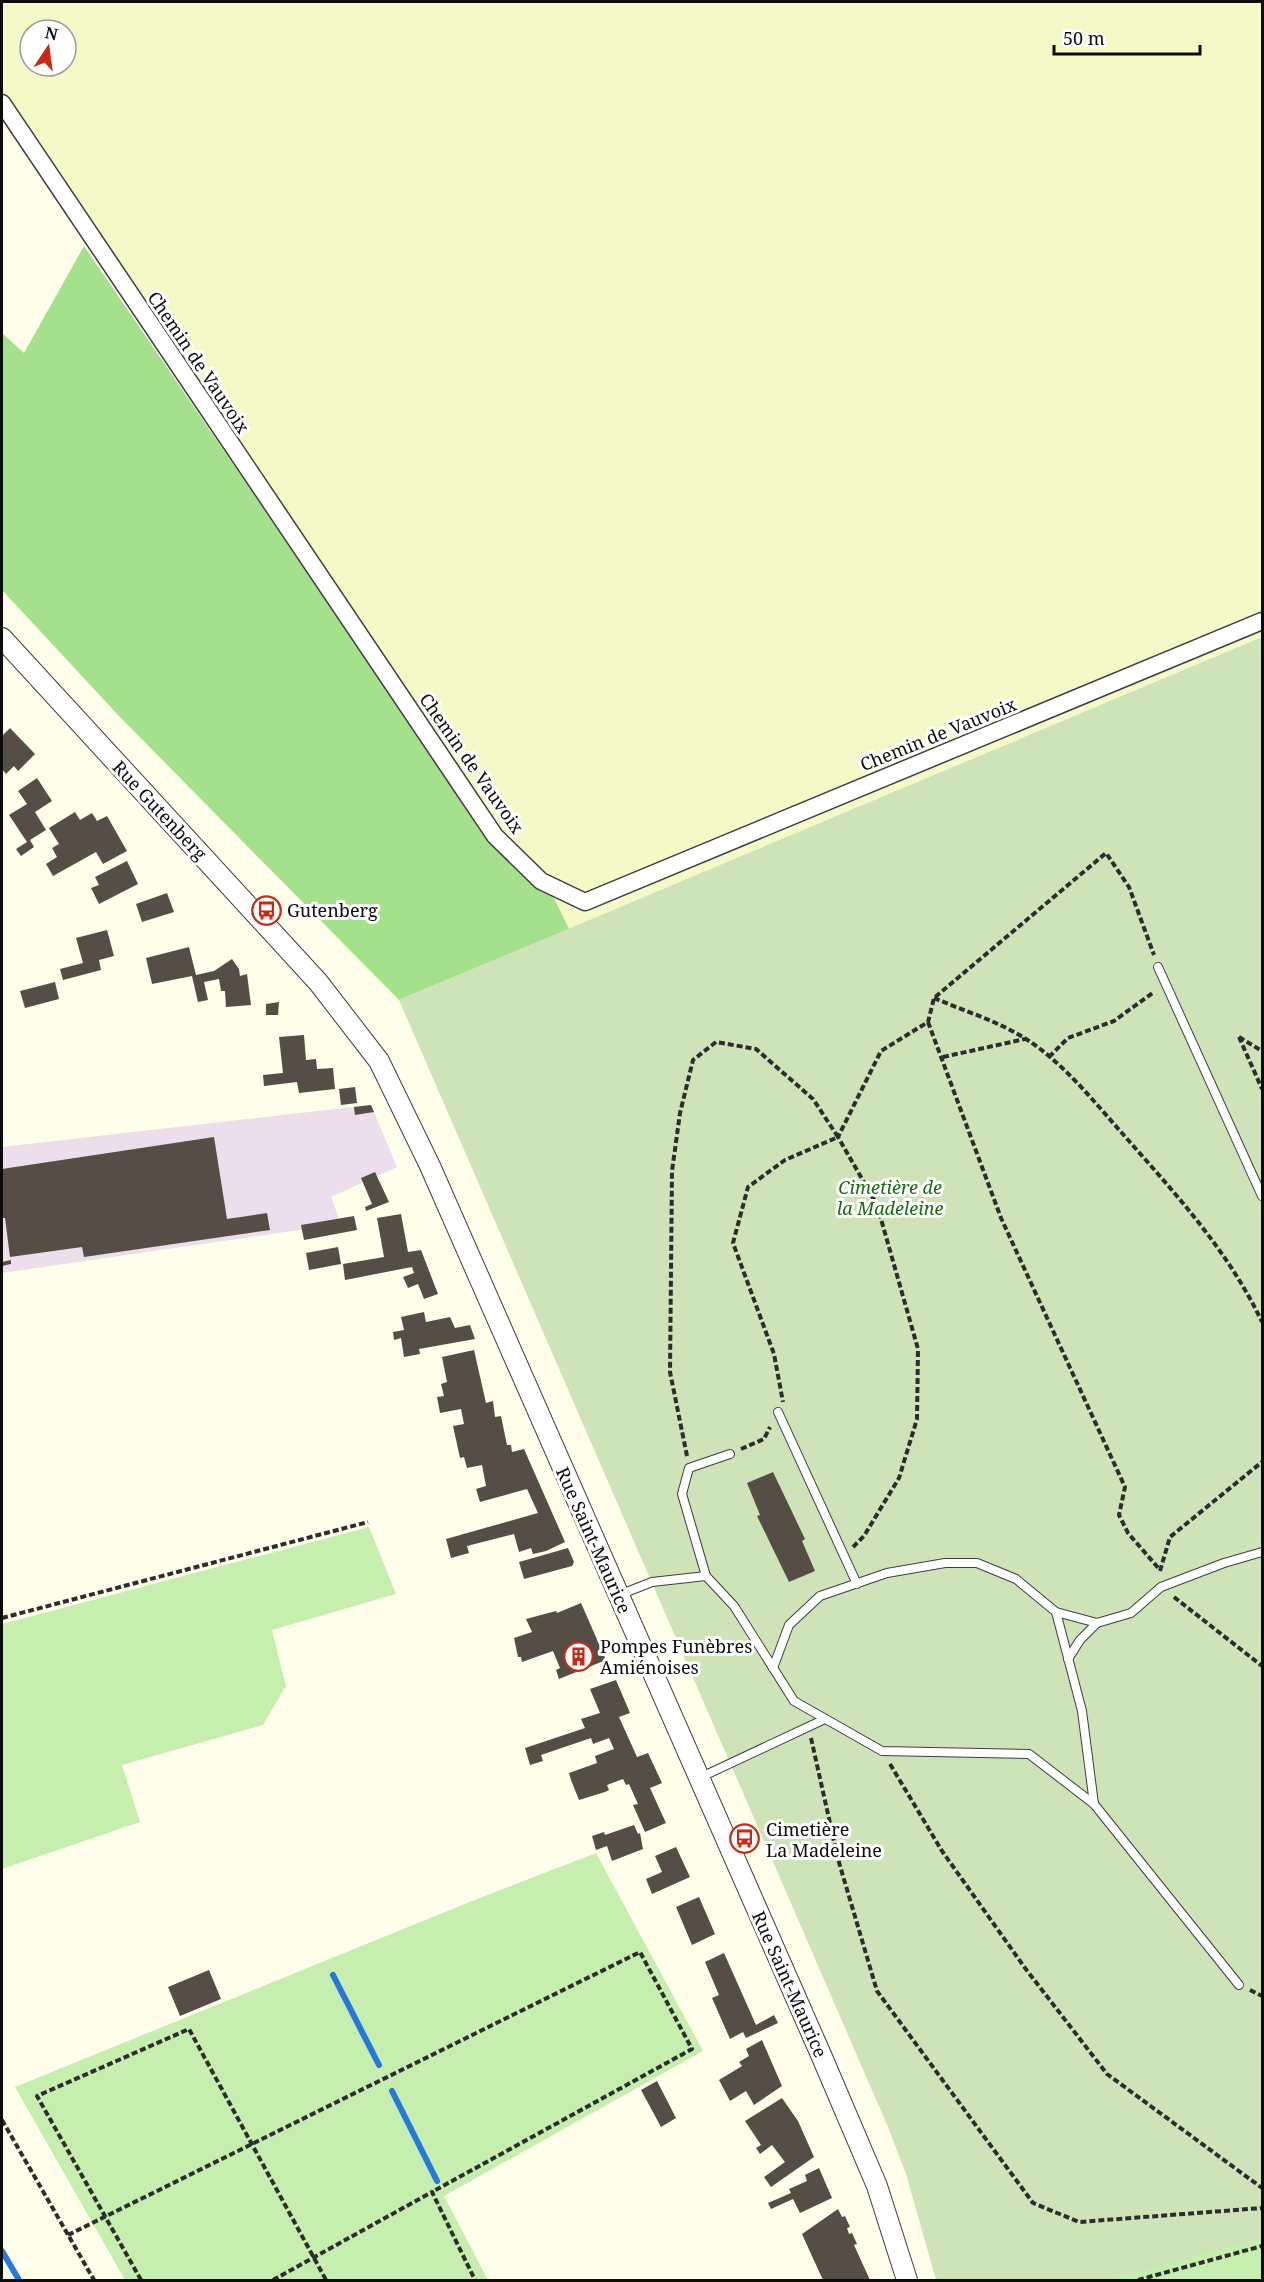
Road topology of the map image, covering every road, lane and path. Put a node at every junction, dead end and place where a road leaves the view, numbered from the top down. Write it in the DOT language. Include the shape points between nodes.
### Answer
graph roads {
  1 [pos="2,103"];
  2 [pos="1263,621"];
  3 [pos="2,638"];
  4 [pos="1158,967"];
  5 [pos="318,982"];
  6 [pos="934,998"];
  7 [pos="928,1022"];
  8 [pos="1026,1038"];
  9 [pos="1263,1051"];
  10 [pos="943,1057"];
  11 [pos="1049,1057"];
  12 [pos="1263,1089"];
  13 [pos="838,1137"];
  14 [pos="1263,1196"];
  15 [pos="1263,1322"];
  16 [pos="778,1412"];
  17 [pos="730,1454"];
  18 [pos="689,1468"];
  19 [pos="368,1522"];
  20 [pos="1263,1551"];
  21 [pos="844,1556"];
  22 [pos="1160,1570"];
  23 [pos="706,1576"];
  24 [pos="856,1584"];
  25 [pos="618,1596"];
  26 [pos="1056,1612"];
  27 [pos="2,1618"];
  28 [pos="1097,1623"];
  29 [pos="1068,1659"];
  30 [pos="773,1668"];
  31 [pos="825,1719"];
  32 [pos="806,1728"];
  33 [pos="882,1751"];
  34 [pos="699,1778"];
  35 [pos="1094,1804"];
  36 [pos="1239,1985"];
  37 [pos="2,2120"];
  38 [pos="252,2144"];
  39 [pos="1262,2187"];
  40 [pos="432,2192"];
  41 [pos="1263,2208"];
  42 [pos="104,2217"];
  43 [pos="68,2235"];
  44 [pos="1263,2246"];
  45 [pos="314,2258"];
  46 [pos="94,2280"];
  47 [pos="141,2280"];
  48 [pos="273,2280"];
  49 [pos="326,2280"];
  50 [pos="475,2280"];
  51 [pos="907,2280"];
  52 [pos="1138,2280"];
  1 -- 2 [label="street, Chemin de Vauvoix" via="495,836 541,880 585,902"];
  3 -- 5 [label="street, Rue Gutenberg"];
  4 -- 6 [label="path" via="1129,887 1106,852"];
  4 -- 11 [label="path" via="1154,993 1114,1021 1068,1038"];
  4 -- 14 [label="lane"];
  5 -- 25 [label="street, Rue Saint-Maurice" via="379,1061 430,1166"];
  6 -- 7 [label="path"];
  6 -- 8 [label="path"];
  7 -- 10 [label="path"];
  7 -- 13 [label="path" via="881,1051"];
  8 -- 10 [label="path"];
  8 -- 11 [label="path"];
  9 -- 12 [label="path" via="1239,1037"];
  10 -- 22 [label="path" via="1001,1218 1125,1487 1119,1515 1128,1533"];
  11 -- 15 [label="path" via="1192,1212"];
  13 -- 16 [label="path" via="785,1160 748,1187 733,1243 774,1354 783,1402"];
  13 -- 18 [label="path" via="813,1099 756,1049 716,1042 693,1060 672,1171 670,1270 670,1372"];
  13 -- 21 [label="path" via="877,1205 918,1348 916,1419 899,1478 864,1536"];
  16 -- 17 [label="path" via="764,1439"];
  16 -- 21 [label="lane"];
  17 -- 18 [label="lane"];
  18 -- 23 [label="lane" via="682,1494"];
  19 -- 27 [label="path"];
  20 -- 28 [label="lane" via="1161,1587 1131,1613"];
  21 -- 24 [label="lane"];
  23 -- 25 [label="lane" via="651,1582"];
  23 -- 30 [label="lane" via="734,1606"];
  24 -- 26 [label="lane" via="887,1573 976,1563 1016,1580"];
  24 -- 30 [label="lane" via="820,1596 789,1625"];
  25 -- 34 [label="street, Rue Saint-Maurice"];
  26 -- 28 [label="lane"];
  26 -- 29 [label="lane"];
  28 -- 29 [label="lane"];
  29 -- 35 [label="lane" via="1082,1711"];
  30 -- 31 [label="lane" via="794,1701"];
  31 -- 32 [label="lane"];
  31 -- 33 [label="lane"];
  32 -- 34 [label="lane"];
  32 -- 41 [label="path" via="838,1859 878,1991 1033,2202 1079,2222"];
  33 -- 35 [label="lane" via="1029,1754"];
  33 -- 39 [label="path" via="942,1851 1107,2074"];
  34 -- 51 [label="street, Rue Saint-Maurice" via="877,2186"];
  35 -- 36 [label="lane"];
  37 -- 43 [label="path"];
  38 -- 40 [label="path" via="640,1952 692,2049"];
  38 -- 42 [label="path"];
  38 -- 42 [label="path" via="189,2029 37,2096"];
  38 -- 45 [label="path"];
  40 -- 45 [label="path"];
  40 -- 50 [label="path"];
  42 -- 43 [label="path"];
  42 -- 47 [label="path"];
  43 -- 46 [label="path"];
  44 -- 52 [label="path"];
  45 -- 48 [label="path"];
  45 -- 49 [label="path"];
}
